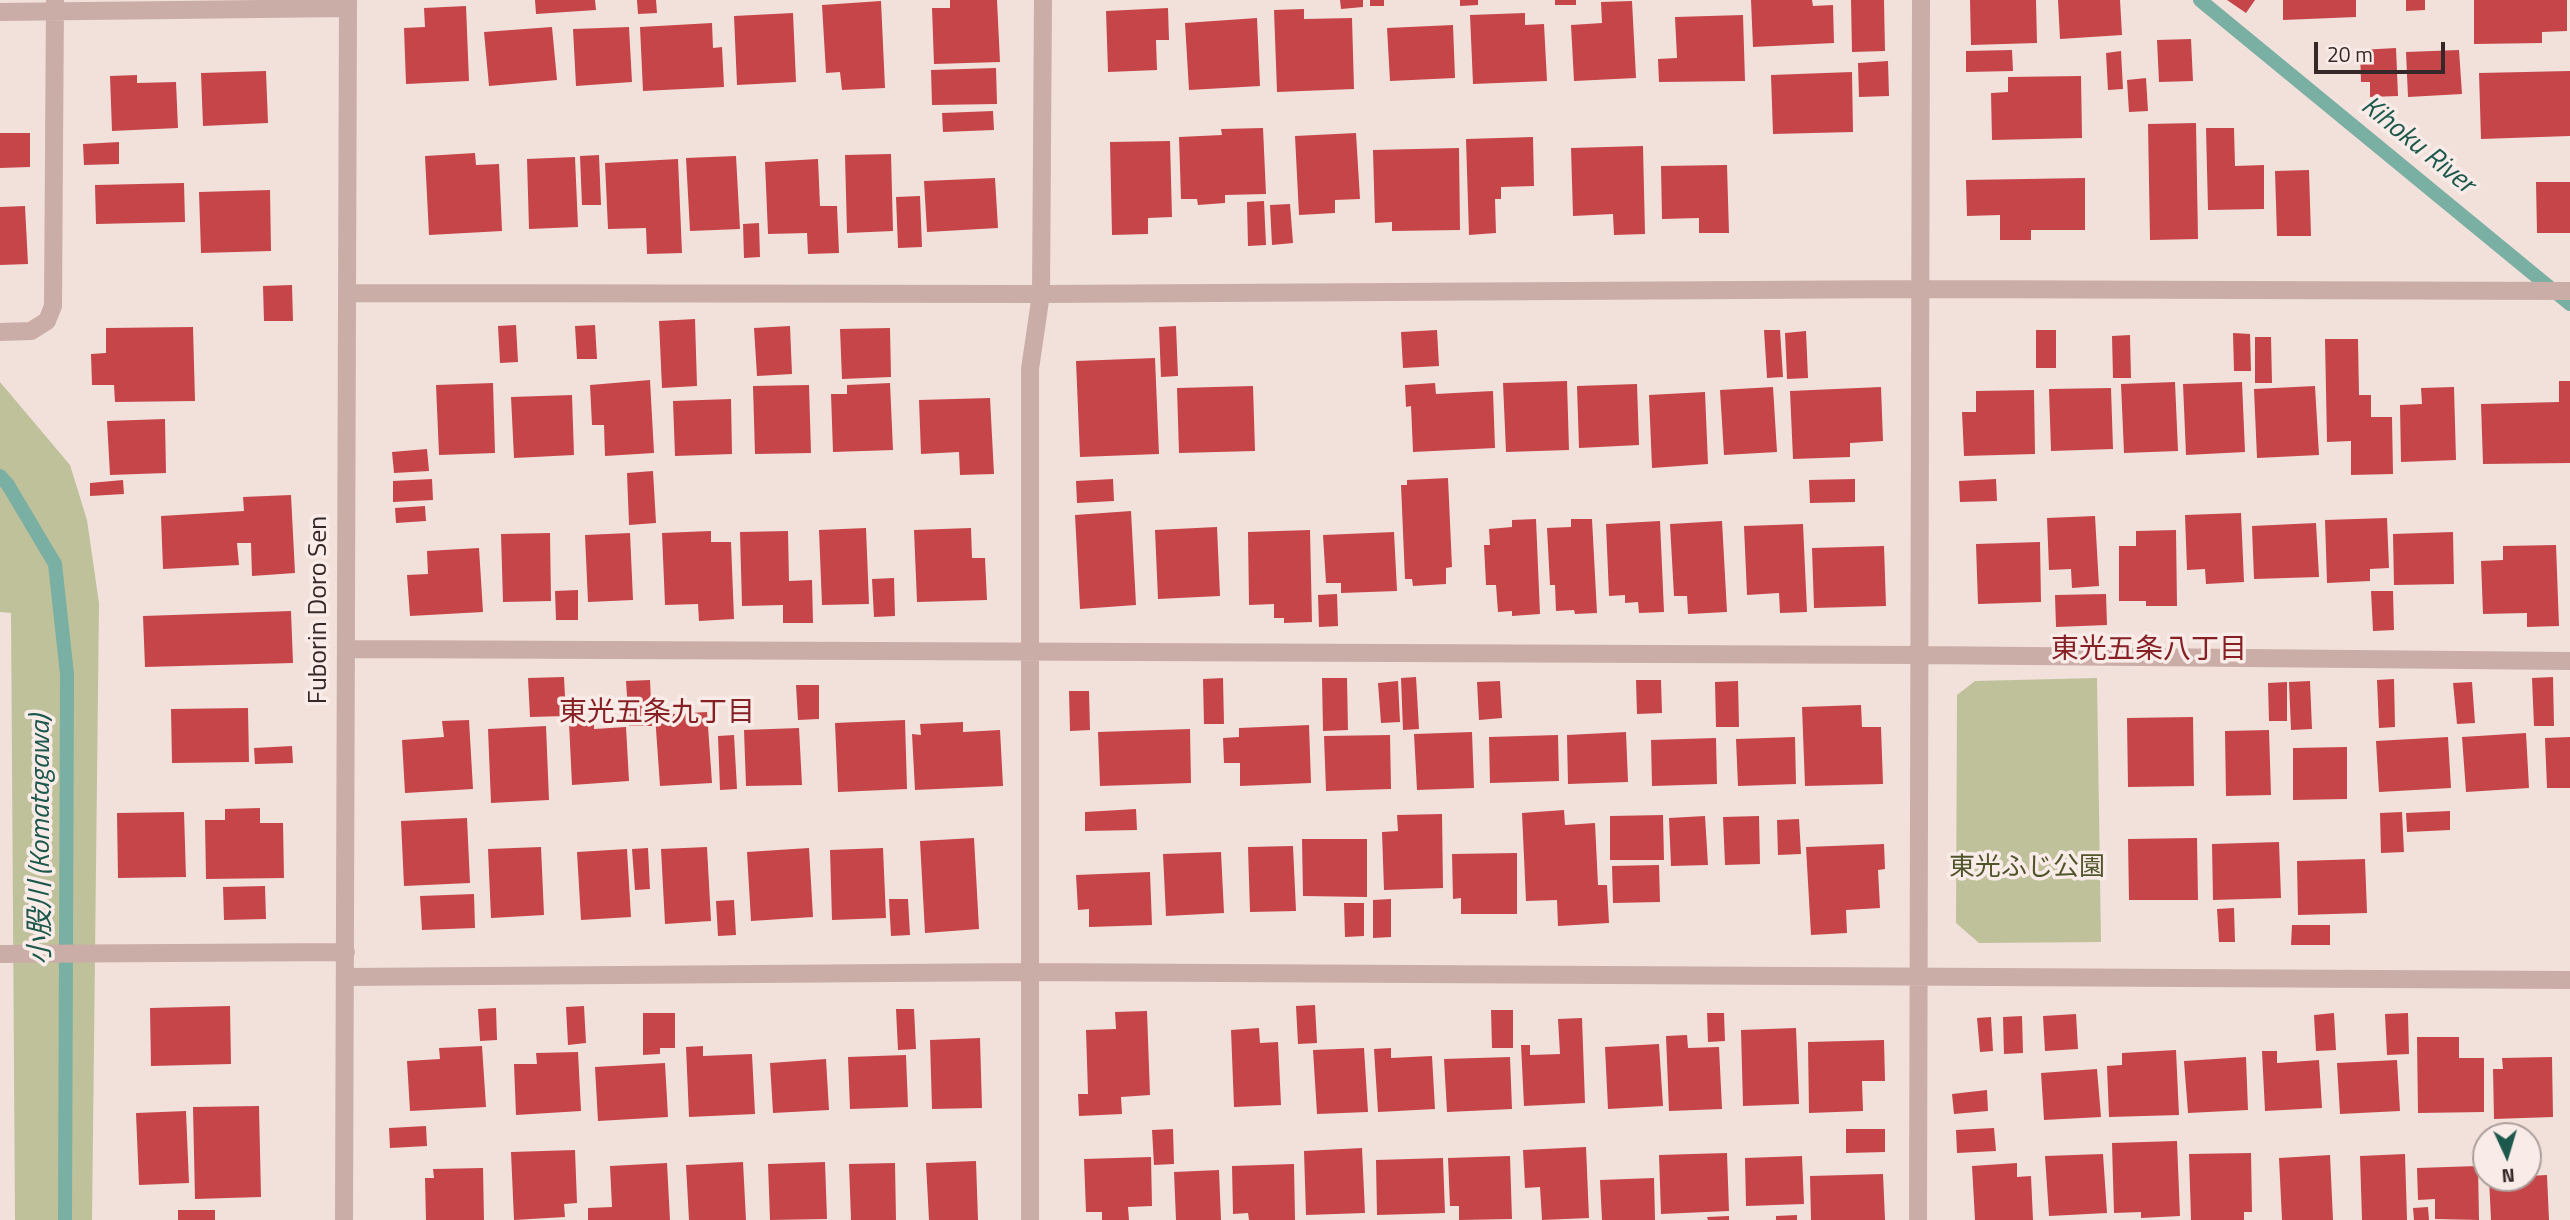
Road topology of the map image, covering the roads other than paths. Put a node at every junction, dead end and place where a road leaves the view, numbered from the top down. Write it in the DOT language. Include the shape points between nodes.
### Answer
graph roads {
  1 [pos="1043,0"];
  2 [pos="1921,0"];
  3 [pos="348,4"];
  4 [pos="55,7"];
  5 [pos="0,12"];
  6 [pos="1919,289"];
  7 [pos="2570,291"];
  8 [pos="347,293"];
  9 [pos="1041,294"];
  10 [pos="0,332"];
  11 [pos="347,649"];
  12 [pos="1032,653"];
  13 [pos="1920,655"];
  14 [pos="2570,661"];
  15 [pos="346,952"];
  16 [pos="0,954"];
  17 [pos="1029,972"];
  18 [pos="346,977"];
  19 [pos="1918,977"];
  20 [pos="2570,980"];
  21 [pos="344,1220"];
  22 [pos="1030,1220"];
  23 [pos="1918,1220"];
  1 -- 9 [label="street"];
  2 -- 6 [label="street"];
  3 -- 4 [label="street"];
  3 -- 8 [label="street, Fuborin Doro Sen"];
  4 -- 5 [label="street"];
  4 -- 10 [label="street" via="53,306 47,321 31,331"];
  6 -- 7 [label="street"];
  6 -- 9 [label="street"];
  6 -- 13 [label="street"];
  8 -- 9 [label="street"];
  8 -- 11 [label="street, Fuborin Doro Sen"];
  9 -- 12 [label="street" via="1030,369"];
  11 -- 12 [label="street"];
  11 -- 15 [label="street, Fuborin Doro Sen"];
  12 -- 13 [label="street"];
  12 -- 17 [label="street"];
  13 -- 14 [label="street"];
  13 -- 19 [label="street"];
  15 -- 16 [label="street"];
  15 -- 18 [label="street, Fuborin Doro Sen"];
  17 -- 18 [label="street"];
  17 -- 19 [label="street"];
  17 -- 22 [label="street"];
  18 -- 21 [label="street, Fuborin Doro Sen"];
  19 -- 20 [label="street"];
  19 -- 23 [label="street"];
}
